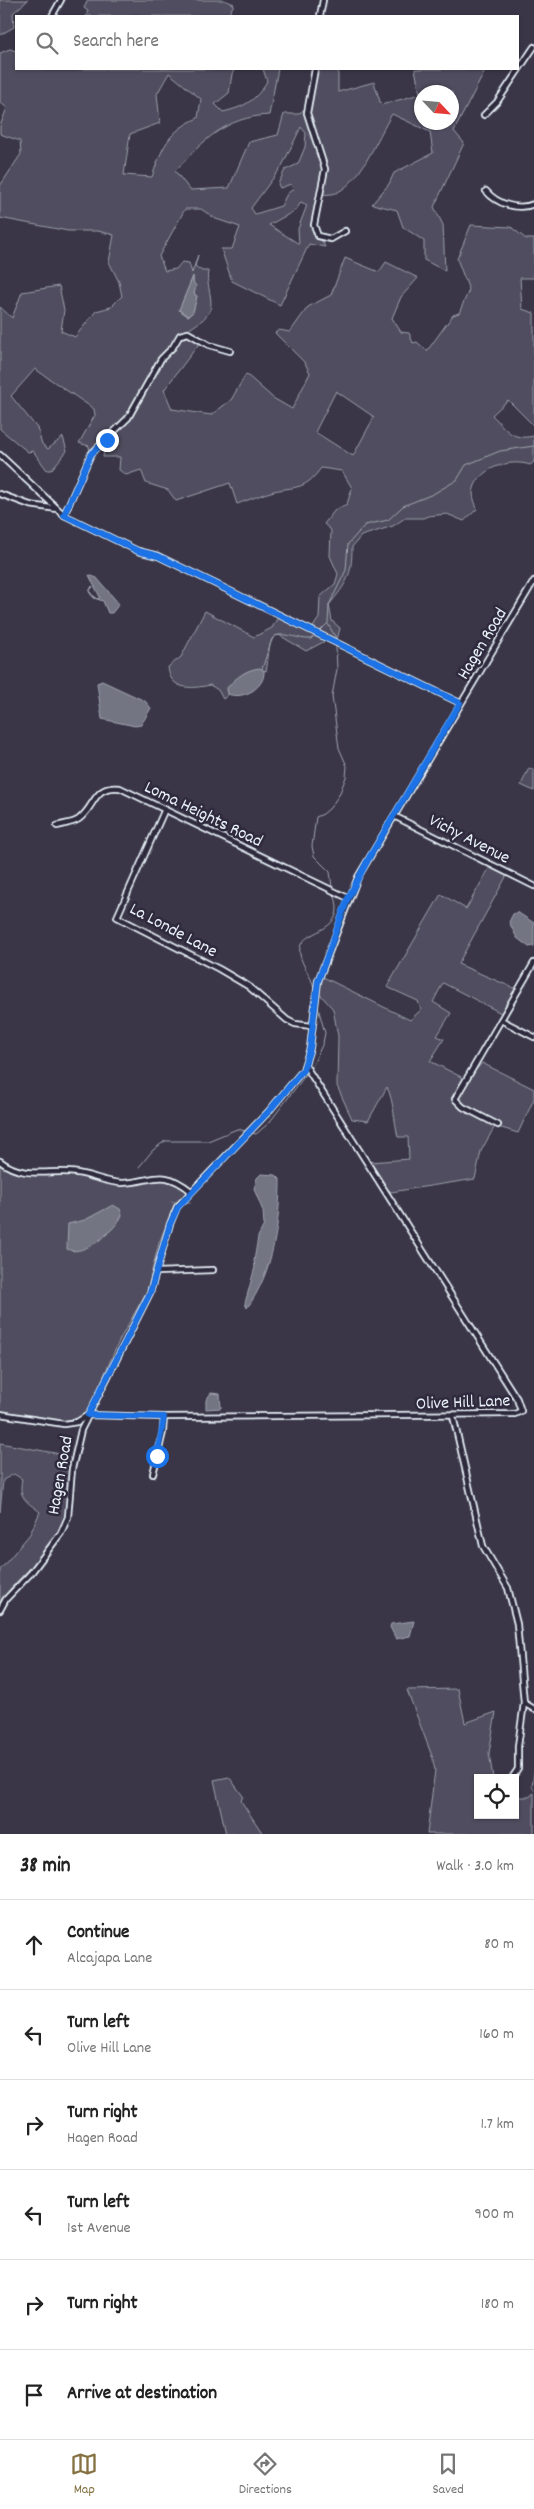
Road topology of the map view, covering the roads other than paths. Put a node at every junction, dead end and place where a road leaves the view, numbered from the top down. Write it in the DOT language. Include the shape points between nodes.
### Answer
graph roads {
  1 [pos="61,0"];
  2 [pos="323,0"];
  3 [pos="53,15"];
  4 [pos="320,15"];
  5 [pos="534,47"];
  6 [pos="519,69"];
  7 [pos="315,70"];
  8 [pos="519,70"];
  9 [pos="484,115"];
  10 [pos="486,190"];
  11 [pos="534,204"];
  12 [pos="344,231"];
  13 [pos="230,351"];
  14 [pos="0,456"];
  15 [pos="0,494"];
  16 [pos="57,509"];
  17 [pos="64,515"];
  18 [pos="534,581"];
  19 [pos="460,703"];
  20 [pos="165,809"];
  21 [pos="394,816"];
  22 [pos="57,826"];
  23 [pos="534,886"];
  24 [pos="348,898"];
  25 [pos="534,963"];
  26 [pos="500,1020"];
  27 [pos="312,1026"];
  28 [pos="534,1037"];
  29 [pos="305,1065"];
  30 [pos="498,1125"];
  31 [pos="0,1161"];
  32 [pos="191,1191"];
  33 [pos="213,1270"];
  34 [pos="156,1272"];
  35 [pos="0,1414"];
  36 [pos="88,1415"];
  37 [pos="453,1416"];
  38 [pos="164,1417"];
  39 [pos="152,1474"];
  40 [pos="0,1610"];
  41 [pos="524,1703"];
  42 [pos="534,1709"];
  43 [pos="515,1774"];
  1 -- 3 [label="street"];
  2 -- 4 [label="street"];
  5 -- 6 [label="street"];
  7 -- 12 [label="street" via="308,113 325,169 314,225 318,236 331,239"];
  8 -- 9 [label="street"];
  10 -- 11 [label="street" via="492,198 511,206"];
  13 -- 17 [label="street" via="209,345 188,333 180,335 158,364 128,418 91,454"];
  14 -- 16 [label="street"];
  15 -- 16 [label="street" via="36,507"];
  16 -- 17 [label="street"];
  17 -- 19 [label="street" via="138,551 158,556"];
  18 -- 19 [label="street, Hagen Road"];
  19 -- 21 [label="street, Hagen Road"];
  20 -- 22 [label="street, Loma Heights Road" via="120,788 110,787 101,791 79,820"];
  20 -- 24 [label="street, Loma Heights Road"];
  20 -- 27 [label="street, La Londe Lane" via="117,917 248,986 287,1020"];
  21 -- 23 [label="street, Vichy Avenue"];
  21 -- 24 [label="street, Hagen Road"];
  24 -- 27 [label="street, Hagen Road" via="318,981"];
  25 -- 26 [label="street"];
  26 -- 28 [label="street"];
  26 -- 30 [label="street" via="455,1099 462,1107"];
  27 -- 29 [label="street, Hagen Road"];
  29 -- 32 [label="street, Hagen Road" via="269,1111"];
  29 -- 37 [label="street, Olive Hill Lane" via="522,1408 515,1414"];
  31 -- 32 [label="street" via="28,1173 73,1172 121,1183 165,1177"];
  32 -- 34 [label="street, Hagen Road" via="179,1205 170,1224"];
  33 -- 34 [label="street"];
  34 -- 36 [label="street, Hagen Road" via="142,1311"];
  35 -- 36 [label="street" via="64,1424 77,1422"];
  36 -- 38 [label="street, Olive Hill Lane"];
  36 -- 40 [label="street, Hagen Road" via="72,1469 68,1517 61,1533"];
  37 -- 38 [label="street, Olive Hill Lane"];
  37 -- 41 [label="street" via="483,1546 508,1588 517,1624"];
  38 -- 39 [label="street"];
  41 -- 42 [label="street"];
  41 -- 43 [label="street" via="518,1769"];
}
